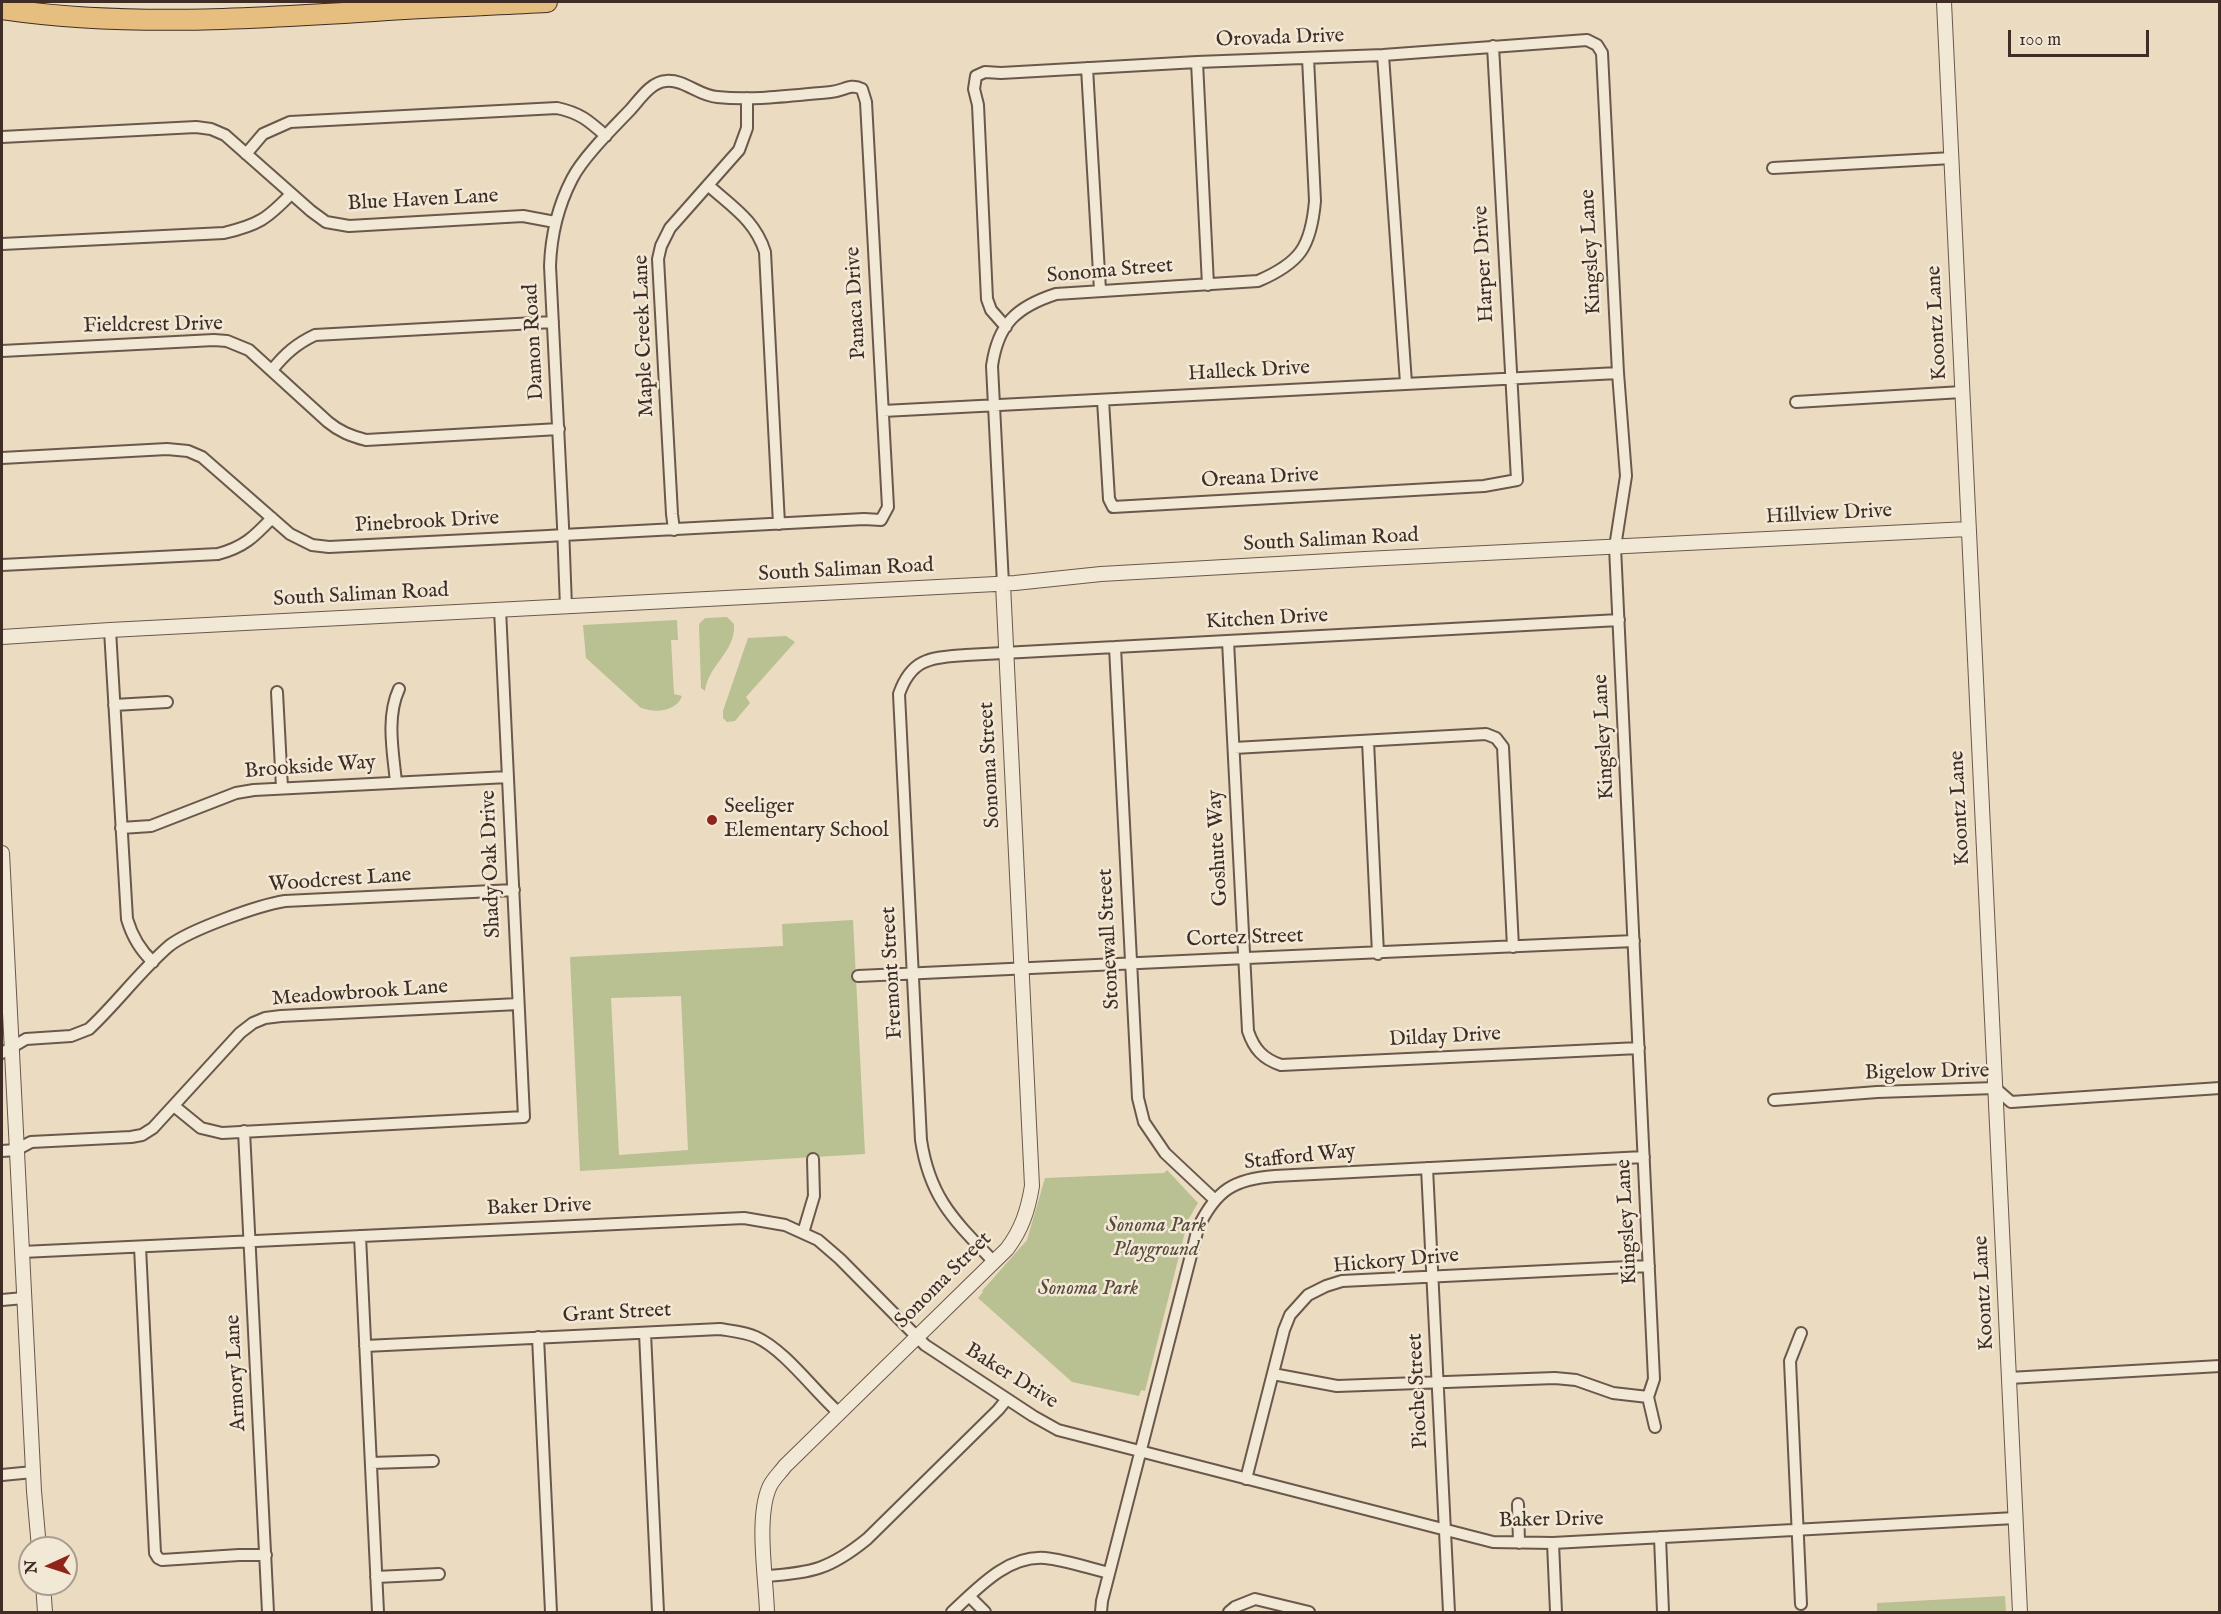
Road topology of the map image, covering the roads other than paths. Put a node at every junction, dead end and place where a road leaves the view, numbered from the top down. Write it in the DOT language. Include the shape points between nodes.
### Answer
graph roads {
  1 [pos="547,2"];
  2 [pos="1944,2"];
  3 [pos="2,9"];
  4 [pos="282,17"];
  5 [pos="2,22"];
  6 [pos="1597,45"];
  7 [pos="1493,46"];
  8 [pos="1383,55"];
  9 [pos="1308,58"];
  10 [pos="1197,62"];
  11 [pos="1087,68"];
  12 [pos="747,98"];
  13 [pos="606,136"];
  14 [pos="2,137"];
  15 [pos="246,154"];
  16 [pos="1952,158"];
  17 [pos="1773,168"];
  18 [pos="708,185"];
  19 [pos="291,194"];
  20 [pos="555,222"];
  21 [pos="2,244"];
  22 [pos="1208,285"];
  23 [pos="1100,290"];
  24 [pos="553,322"];
  25 [pos="1006,327"];
  26 [pos="2,351"];
  27 [pos="272,370"];
  28 [pos="1618,373"];
  29 [pos="1511,380"];
  30 [pos="1406,383"];
  31 [pos="1962,392"];
  32 [pos="1103,400"];
  33 [pos="1796,402"];
  34 [pos="994,405"];
  35 [pos="883,411"];
  36 [pos="559,429"];
  37 [pos="2,458"];
  38 [pos="1517,480"];
  39 [pos="885,516"];
  40 [pos="272,518"];
  41 [pos="779,524"];
  42 [pos="1968,529"];
  43 [pos="674,530"];
  44 [pos="564,536"];
  45 [pos="1692,542"];
  46 [pos="1615,547"];
  47 [pos="2,565"];
  48 [pos="1003,584"];
  49 [pos="566,607"];
  50 [pos="500,609"];
  51 [pos="1619,620"];
  52 [pos="110,630"];
  53 [pos="2,637"];
  54 [pos="1228,641"];
  55 [pos="1115,647"];
  56 [pos="1006,653"];
  57 [pos="918,664"];
  58 [pos="399,689"];
  59 [pos="277,692"];
  60 [pos="167,702"];
  61 [pos="114,705"];
  62 [pos="1368,741"];
  63 [pos="1234,748"];
  64 [pos="508,777"];
  65 [pos="396,782"];
  66 [pos="282,788"];
  67 [pos="121,828"];
  68 [pos="2,853"];
  69 [pos="514,890"];
  70 [pos="1634,941"];
  71 [pos="1513,947"];
  72 [pos="1378,954"];
  73 [pos="1244,959"];
  74 [pos="153,962"];
  75 [pos="1131,963"];
  76 [pos="1022,967"];
  77 [pos="4,968"];
  78 [pos="913,973"];
  79 [pos="858,976"];
  80 [pos="518,1004"];
  81 [pos="1639,1048"];
  82 [pos="1257,1050"];
  83 [pos="6,1051"];
  84 [pos="1995,1088"];
  85 [pos="2220,1088"];
  86 [pos="1774,1100"];
  87 [pos="174,1106"];
  88 [pos="244,1131"];
  89 [pos="16,1150"];
  90 [pos="2,1151"];
  91 [pos="1644,1157"];
  92 [pos="813,1159"];
  93 [pos="1427,1168"];
  94 [pos="1215,1200"];
  95 [pos="803,1233"];
  96 [pos="360,1236"];
  97 [pos="250,1241"];
  98 [pos="140,1247"];
  99 [pos="21,1252"];
  100 [pos="994,1262"];
  101 [pos="1649,1266"];
  102 [pos="1433,1276"];
  103 [pos="24,1298"];
  104 [pos="2,1300"];
  105 [pos="645,1333"];
  106 [pos="1801,1333"];
  107 [pos="538,1337"];
  108 [pos="917,1338"];
  109 [pos="365,1346"];
  110 [pos="2220,1365"];
  111 [pos="1273,1374"];
  112 [pos="2009,1378"];
  113 [pos="1438,1384"];
  114 [pos="1648,1397"];
  115 [pos="1007,1399"];
  116 [pos="839,1413"];
  117 [pos="1655,1427"];
  118 [pos="1140,1451"];
  119 [pos="434,1461"];
  120 [pos="371,1463"];
  121 [pos="33,1472"];
  122 [pos="2,1475"];
  123 [pos="1246,1479"];
  124 [pos="1518,1504"];
  125 [pos="2015,1518"];
  126 [pos="1797,1530"];
  127 [pos="1445,1531"];
  128 [pos="38,1536"];
  129 [pos="1659,1537"];
  130 [pos="1553,1543"];
  131 [pos="1519,1544"];
  132 [pos="266,1556"];
  133 [pos="1109,1573"];
  134 [pos="439,1574"];
  135 [pos="376,1576"];
  136 [pos="766,1576"];
  137 [pos="44,1596"];
  138 [pos="969,1596"];
  139 [pos="1801,1604"];
  140 [pos="1289,1610"];
  141 [pos="45,1612"];
  142 [pos="268,1612"];
  143 [pos="378,1612"];
  144 [pos="551,1612"];
  145 [pos="658,1612"];
  146 [pos="767,1612"];
  147 [pos="952,1612"];
  148 [pos="985,1612"];
  149 [pos="1101,1612"];
  150 [pos="1229,1612"];
  151 [pos="1309,1612"];
  152 [pos="1449,1612"];
  153 [pos="1556,1612"];
  154 [pos="1663,1612"];
  155 [pos="2020,1612"];
  1 -- 4 [label="highway"];
  2 -- 16 [label="street, Koontz Lane"];
  3 -- 4 [label="highway" via="107,19"];
  4 -- 5 [label="highway" via="238,26 60,29"];
  6 -- 7 [label="street, Orovada Drive" via="1587,40"];
  6 -- 28 [label="street, Kingsley Lane" via="1602,53"];
  7 -- 8 [label="street, Orovada Drive"];
  7 -- 29 [label="street, Harper Drive"];
  8 -- 9 [label="street, Orovada Drive"];
  8 -- 30 [label="street"];
  9 -- 10 [label="street, Orovada Drive"];
  9 -- 22 [label="street, Sonoma Street" via="1316,201 1310,235 1301,253 1281,271 1258,281"];
  10 -- 11 [label="street, Orovada Drive"];
  10 -- 22 [label="street"];
  11 -- 23 [label="street"];
  11 -- 25 [label="street, Orovada Drive" via="985,72 976,76 987,299"];
  12 -- 13 [label="street, Damon Road" via="717,98 676,81 666,81 651,87"];
  12 -- 18 [label="street, Maple Creek Lane" via="747,128 739,150"];
  12 -- 35 [label="street, Panaca Drive" via="842,91 855,86 862,89 866,102"];
  13 -- 15 [label="street" via="584,116 556,108 290,122 263,134"];
  13 -- 20 [label="street, Damon Road" via="573,177"];
  14 -- 15 [label="street, Blue Haven Lane" via="196,127 225,135"];
  15 -- 19 [label="street, Blue Haven Lane"];
  16 -- 17 [label="street"];
  16 -- 31 [label="street, Koontz Lane"];
  18 -- 41 [label="street" via="754,226 765,252"];
  18 -- 43 [label="street, Maple Creek Lane" via="670,228 658,259"];
  19 -- 20 [label="street, Blue Haven Lane" via="326,222 349,226 523,216"];
  19 -- 21 [label="street" via="262,220 248,228 224,233"];
  20 -- 24 [label="street, Damon Road" via="550,266"];
  22 -- 23 [label="street, Sonoma Street"];
  23 -- 25 [label="street, Sonoma Street" via="1035,300"];
  24 -- 27 [label="street" via="315,335 297,344"];
  24 -- 36 [label="street, Damon Road"];
  25 -- 34 [label="street, Sonoma Street" via="998,338 992,366"];
  26 -- 27 [label="street, Fieldcrest Drive" via="214,340 249,350"];
  27 -- 36 [label="street, Fieldcrest Drive" via="340,432 366,440"];
  28 -- 29 [label="street, Halleck Drive"];
  28 -- 46 [label="street, Kingsley Lane" via="1626,476"];
  29 -- 30 [label="street, Halleck Drive"];
  29 -- 38 [label="street, Harper Drive"];
  30 -- 32 [label="street, Halleck Drive"];
  31 -- 33 [label="street"];
  31 -- 42 [label="street, Koontz Lane"];
  32 -- 34 [label="street, Halleck Drive"];
  32 -- 38 [label="street, Oreana Drive" via="1109,500 1113,507 1484,486"];
  34 -- 35 [label="street, Halleck Drive"];
  34 -- 48 [label="street, Sonoma Street"];
  35 -- 39 [label="street, Panaca Drive" via="888,507"];
  36 -- 44 [label="street, Damon Road"];
  37 -- 40 [label="street, Pinebrook Drive" via="188,451 212,464"];
  39 -- 41 [label="street, Pinebrook Drive" via="881,520"];
  40 -- 44 [label="street, Pinebrook Drive" via="302,541 329,548"];
  40 -- 47 [label="street" via="250,541 218,554"];
  41 -- 43 [label="street, Pinebrook Drive"];
  42 -- 45 [label="street, Hillview Drive"];
  42 -- 84 [label="street, Koontz Lane"];
  43 -- 44 [label="street, Pinebrook Drive"];
  44 -- 49 [label="street, Damon Road"];
  45 -- 46 [label="street, South Saliman Road"];
  46 -- 48 [label="street, South Saliman Road" via="1101,574"];
  46 -- 51 [label="street, Kingsley Lane"];
  48 -- 49 [label="street, South Saliman Road"];
  48 -- 56 [label="street, Sonoma Street"];
  49 -- 50 [label="street, South Saliman Road"];
  50 -- 52 [label="street, South Saliman Road"];
  50 -- 64 [label="street, Shady Oak Drive"];
  51 -- 54 [label="street, Kitchen Drive"];
  51 -- 70 [label="street, Kingsley Lane"];
  52 -- 53 [label="street, South Saliman Road"];
  52 -- 61 [label="street"];
  54 -- 55 [label="street, Kitchen Drive"];
  54 -- 63 [label="street, Goshute Way"];
  55 -- 56 [label="street, Kitchen Drive"];
  55 -- 75 [label="street, Stonewall Street"];
  56 -- 57 [label="street, Kitchen Drive" via="931,658"];
  56 -- 76 [label="street, Sonoma Street"];
  57 -- 78 [label="street, Fremont Street" via="906,676 899,694"];
  58 -- 65 [label="street" via="392,718"];
  59 -- 66 [label="street"];
  60 -- 61 [label="street"];
  61 -- 67 [label="street"];
  62 -- 63 [label="street"];
  62 -- 71 [label="street" via="1486,735 1501,743"];
  62 -- 72 [label="street"];
  63 -- 73 [label="street, Goshute Way"];
  64 -- 65 [label="street, Brookside Way"];
  64 -- 69 [label="street, Shady Oak Drive"];
  65 -- 66 [label="street, Brookside Way"];
  66 -- 67 [label="street, Brookside Way" via="236,793 151,826"];
  67 -- 74 [label="street" via="127,919 143,953"];
  68 -- 77 [label="street"];
  69 -- 74 [label="street, Woodcrest Lane" via="262,905 178,940"];
  69 -- 80 [label="street, Shady Oak Drive"];
  70 -- 71 [label="street, Cortez Street"];
  70 -- 81 [label="street, Kingsley Lane"];
  71 -- 72 [label="street, Cortez Street"];
  72 -- 73 [label="street, Cortez Street"];
  73 -- 75 [label="street, Cortez Street"];
  73 -- 82 [label="street, Goshute Way" via="1248,1031"];
  74 -- 83 [label="street, Woodcrest Lane" via="89,1029 71,1036 26,1039"];
  75 -- 76 [label="street, Cortez Street"];
  75 -- 94 [label="street, Stonewall Street" via="1138,1098 1144,1122 1165,1154"];
  76 -- 78 [label="street, Cortez Street"];
  76 -- 100 [label="street, Sonoma Street" via="1032,1186 1024,1222"];
  77 -- 83 [label="street"];
  78 -- 79 [label="street, Cortez Street"];
  78 -- 100 [label="street, Fremont Street" via="925,1165 939,1200"];
  80 -- 87 [label="street, Meadowbrook Lane" via="265,1018 240,1033"];
  80 -- 88 [label="street, Shady Oak Drive" via="524,1116"];
  81 -- 82 [label="street, Dilday Drive" via="1281,1065"];
  81 -- 91 [label="street, Kingsley Lane"];
  83 -- 89 [label="street"];
  84 -- 85 [label="street, Bigelow Drive" via="2011,1102"];
  84 -- 86 [label="street, Bigelow Drive"];
  84 -- 112 [label="street, Koontz Lane"];
  87 -- 88 [label="street" via="207,1131"];
  87 -- 89 [label="street, Meadowbrook Lane" via="142,1135 31,1142"];
  88 -- 97 [label="street, Armory Lane"];
  89 -- 90 [label="street, Meadowbrook Lane"];
  89 -- 99 [label="street"];
  91 -- 93 [label="street, Stafford Way"];
  91 -- 101 [label="street, Kingsley Lane"];
  92 -- 95 [label="street" via="814,1196"];
  93 -- 94 [label="street, Stafford Way" via="1253,1178 1223,1191"];
  93 -- 102 [label="street, Pioche Street"];
  94 -- 118 [label="street, Stafford Way" via="1198,1228"];
  95 -- 96 [label="street, Baker Drive" via="744,1218"];
  95 -- 108 [label="street, Baker Drive" via="840,1258"];
  96 -- 97 [label="street, Baker Drive"];
  96 -- 109 [label="street"];
  97 -- 98 [label="street, Baker Drive"];
  97 -- 132 [label="street, Armory Lane"];
  98 -- 99 [label="street, Baker Drive"];
  98 -- 132 [label="street" via="154,1553 162,1560"];
  99 -- 103 [label="street"];
  100 -- 108 [label="street, Sonoma Street"];
  101 -- 102 [label="street, Hickory Drive"];
  101 -- 114 [label="street, Kingsley Lane" via="1654,1379"];
  102 -- 111 [label="street, Hickory Drive" via="1342,1281 1316,1290 1290,1316"];
  102 -- 113 [label="street, Pioche Street"];
  103 -- 104 [label="street"];
  103 -- 121 [label="street"];
  105 -- 107 [label="street, Grant Street"];
  105 -- 116 [label="street, Grant Street" via="720,1329 758,1338 778,1352"];
  105 -- 145 [label="street"];
  106 -- 126 [label="street" via="1790,1360"];
  107 -- 109 [label="street, Grant Street"];
  107 -- 144 [label="street"];
  108 -- 115 [label="street, Baker Drive"];
  108 -- 116 [label="street, Sonoma Street"];
  109 -- 120 [label="street"];
  110 -- 112 [label="street"];
  111 -- 113 [label="street" via="1337,1386"];
  111 -- 123 [label="street, Hickory Drive"];
  112 -- 125 [label="street, Koontz Lane"];
  113 -- 114 [label="street" via="1555,1378 1613,1393"];
  113 -- 127 [label="street, Pioche Street"];
  114 -- 117 [label="street, Kingsley Lane"];
  115 -- 118 [label="street, Baker Drive" via="1058,1430"];
  115 -- 136 [label="street" via="848,1555 802,1574"];
  116 -- 136 [label="street, Sonoma Street" via="770,1485 763,1513"];
  118 -- 123 [label="street, Baker Drive"];
  118 -- 133 [label="street, Stafford Way"];
  119 -- 120 [label="street"];
  120 -- 135 [label="street"];
  121 -- 122 [label="street"];
  121 -- 128 [label="street"];
  123 -- 127 [label="street, Baker Drive"];
  124 -- 131 [label="street"];
  125 -- 126 [label="street, Baker Drive"];
  125 -- 155 [label="street, Koontz Lane"];
  126 -- 129 [label="street, Baker Drive"];
  126 -- 139 [label="street"];
  127 -- 131 [label="street, Baker Drive"];
  127 -- 152 [label="street, Pioche Street"];
  129 -- 130 [label="street, Baker Drive"];
  129 -- 154 [label="street"];
  130 -- 131 [label="street, Baker Drive"];
  130 -- 153 [label="street"];
  132 -- 142 [label="street, Armory Lane"];
  133 -- 138 [label="street" via="1046,1558 1028,1559 1004,1569"];
  133 -- 149 [label="street, Stafford Way"];
  134 -- 135 [label="street"];
  135 -- 143 [label="street"];
  136 -- 146 [label="street, Sonoma Street"];
  137 -- 141 [label="street"];
  138 -- 147 [label="street"];
  138 -- 148 [label="street"];
  140 -- 150 [label="street" via="1255,1599"];
  140 -- 151 [label="street"];
}
